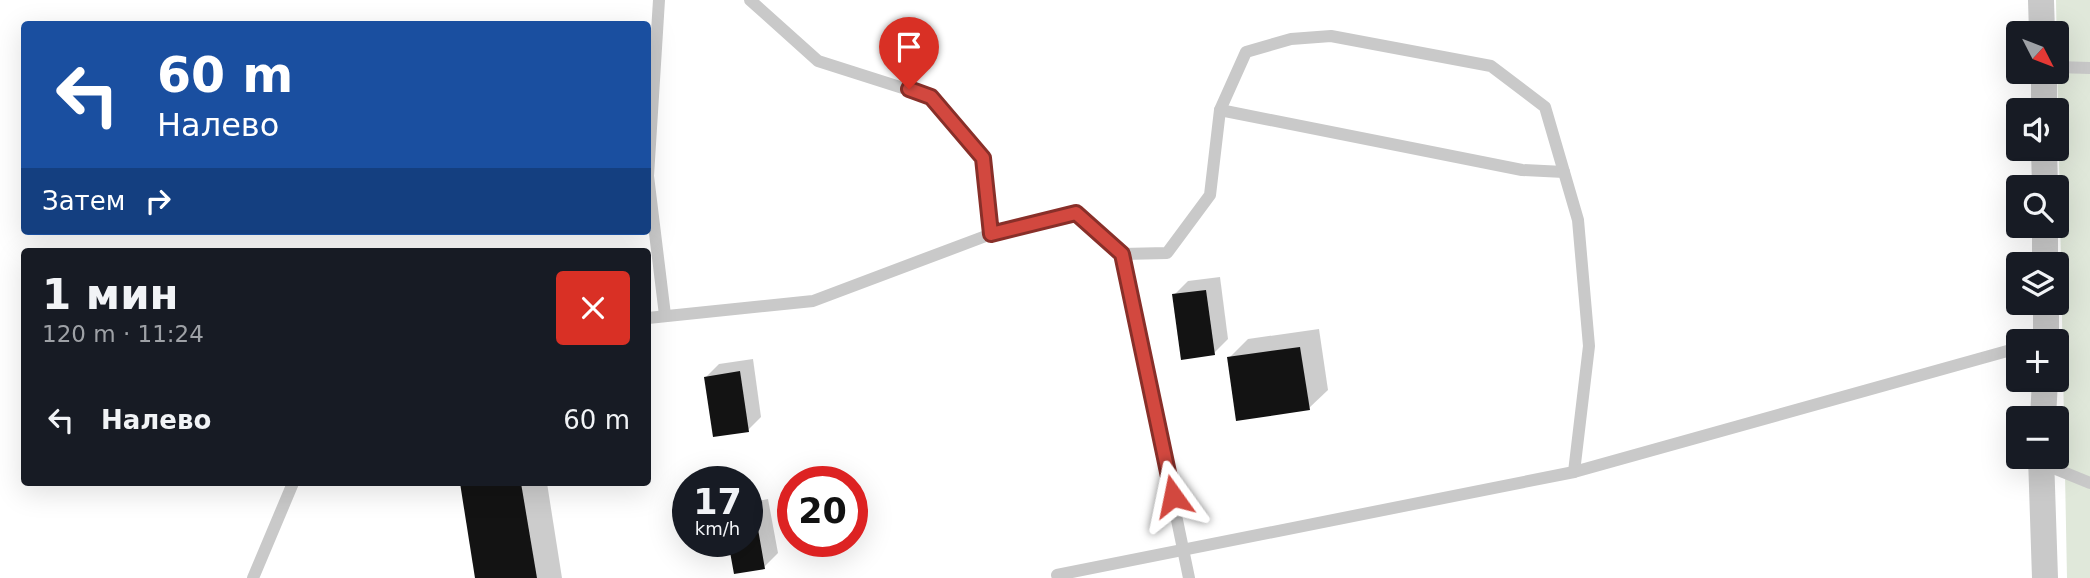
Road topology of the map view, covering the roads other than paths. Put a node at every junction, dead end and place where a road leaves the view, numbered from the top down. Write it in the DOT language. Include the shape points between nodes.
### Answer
graph roads {
  1 [pos="659,0"];
  2 [pos="750,0"];
  3 [pos="2041,0"];
  4 [pos="2042,21"];
  5 [pos="2069,67"];
  6 [pos="2090,68"];
  7 [pos="1220,110"];
  8 [pos="651,128"];
  9 [pos="1564,172"];
  10 [pos="651,201"];
  11 [pos="991,234"];
  12 [pos="1122,254"];
  13 [pos="665,315"];
  14 [pos="651,317"];
  15 [pos="2006,351"];
  16 [pos="2041,469"];
  17 [pos="2060,469"];
  18 [pos="1574,472"];
  19 [pos="2090,483"];
  20 [pos="292,486"];
  21 [pos="1184,550"];
  22 [pos="1057,575"];
  23 [pos="253,578"];
  24 [pos="1189,578"];
  25 [pos="2045,578"];
  1 -- 8 [label="lane"];
  2 -- 11 [label="lane" via="818,61 931,97 983,158"];
  3 -- 4 [label="street"];
  5 -- 6 [label="lane"];
  7 -- 9 [label="lane" via="1522,170"];
  7 -- 9 [label="lane" via="1246,52 1291,39 1331,36 1491,66 1545,107"];
  7 -- 12 [label="lane" via="1210,195 1167,253"];
  9 -- 18 [label="lane" via="1578,220 1589,346"];
  10 -- 13 [label="lane"];
  11 -- 12 [label="lane" via="1076,213"];
  11 -- 13 [label="lane" via="813,301"];
  12 -- 21 [label="lane"];
  13 -- 14 [label="lane"];
  15 -- 18 [label="lane"];
  16 -- 25 [label="street"];
  17 -- 19 [label="lane"];
  18 -- 21 [label="lane"];
  20 -- 23 [label="lane"];
  21 -- 22 [label="lane"];
  21 -- 24 [label="lane"];
}
